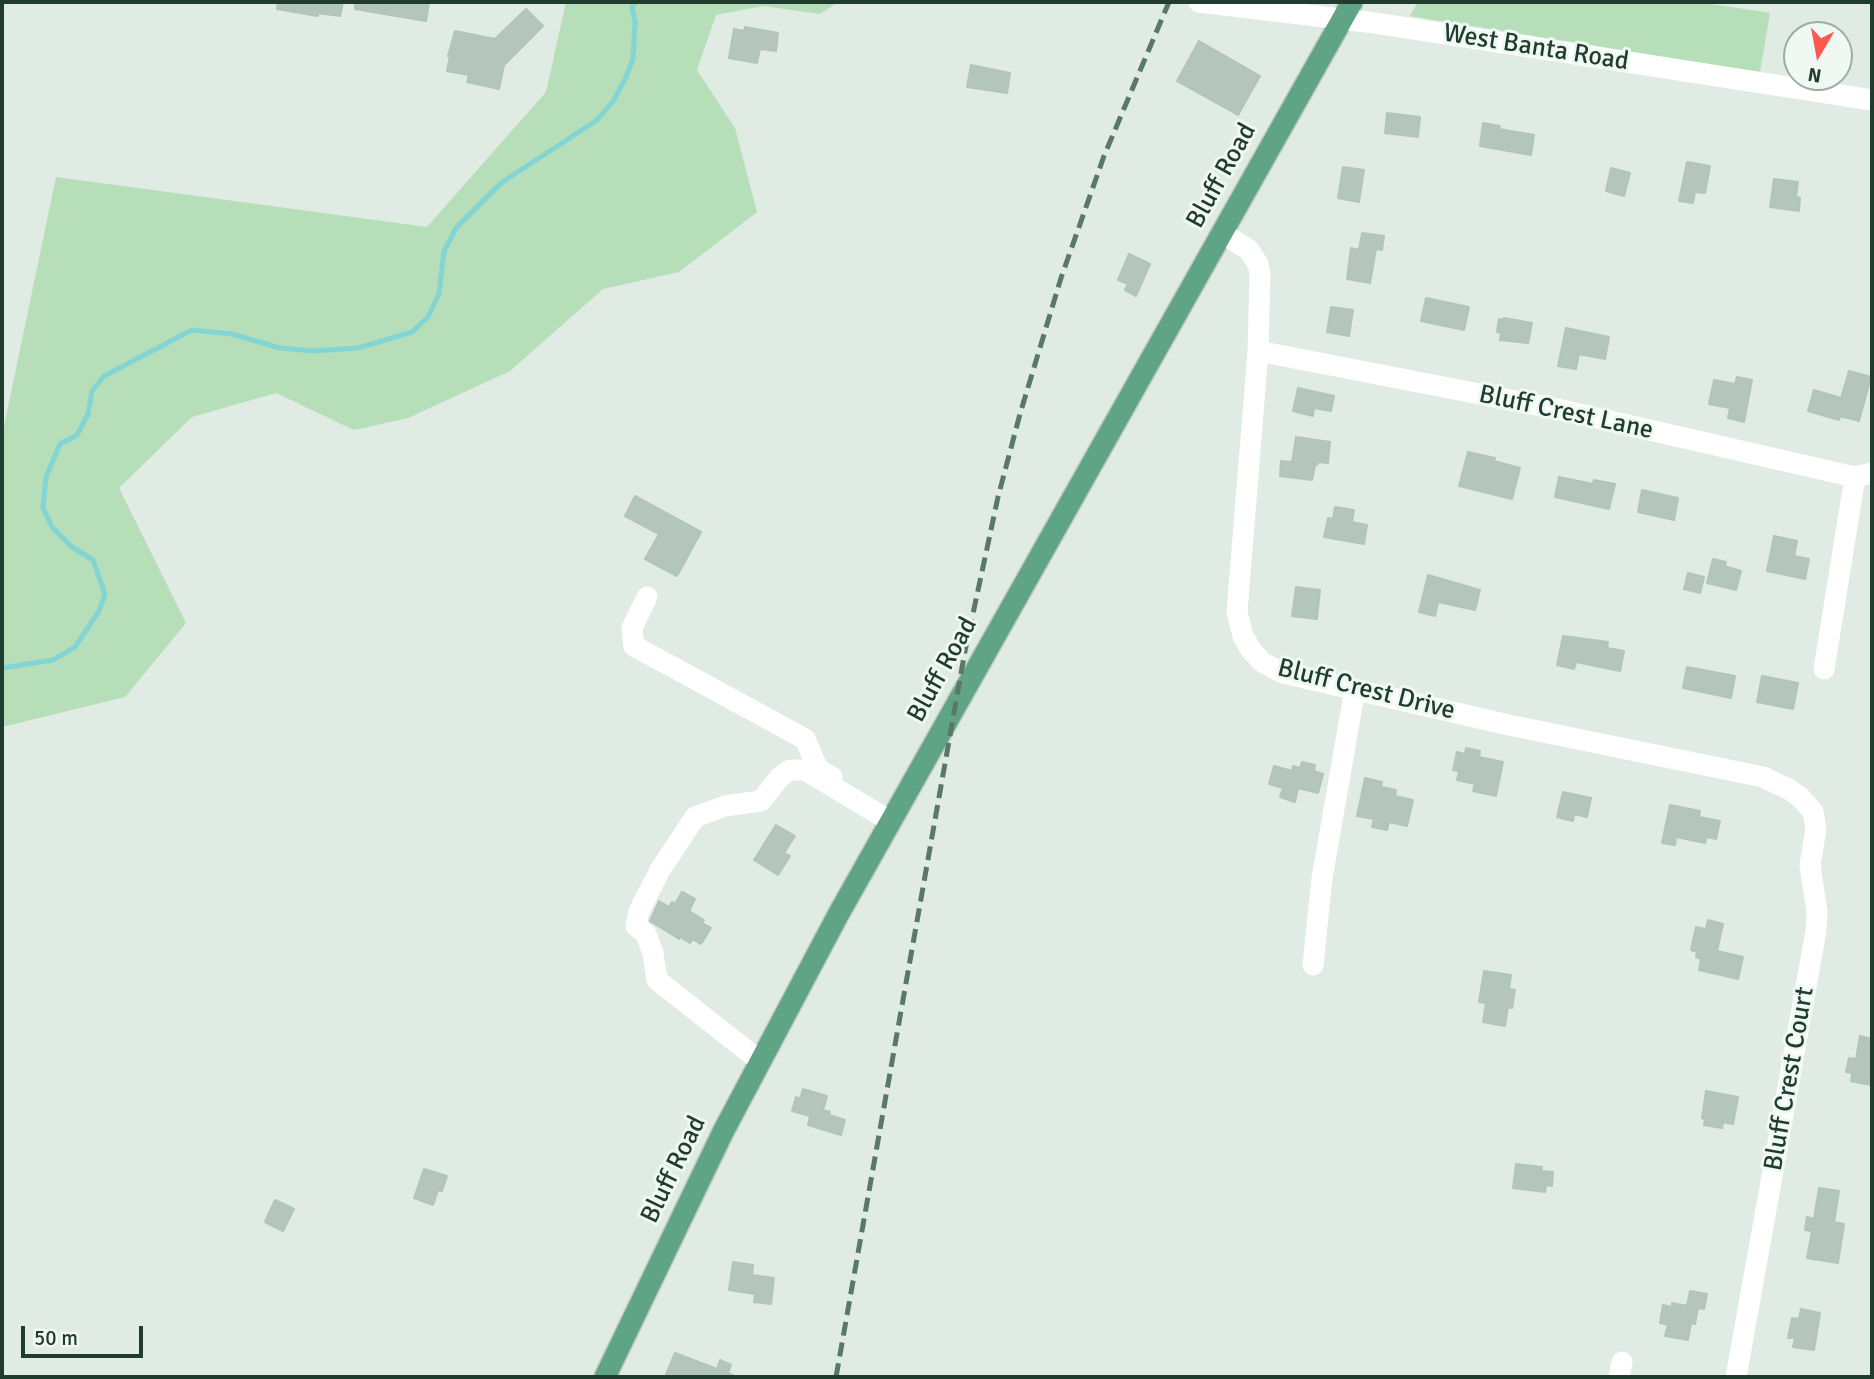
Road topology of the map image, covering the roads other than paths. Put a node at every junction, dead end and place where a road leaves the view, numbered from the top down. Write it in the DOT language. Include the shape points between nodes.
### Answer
graph roads {
  1 [pos="1199,2"];
  2 [pos="1347,11"];
  3 [pos="1872,100"];
  4 [pos="1222,233"];
  5 [pos="1258,351"];
  6 [pos="1863,475"];
  7 [pos="647,597"];
  8 [pos="1825,669"];
  9 [pos="1355,690"];
  10 [pos="1790,790"];
  11 [pos="893,817"];
  12 [pos="1313,965"];
  13 [pos="760,1062"];
  14 [pos="605,1377"];
  15 [pos="1736,1377"];
  1 -- 2 [label="street, West Banta Road"];
  2 -- 3 [label="street, West Banta Road" via="1375,23"];
  2 -- 4 [label="main road, Bluff Road"];
  4 -- 5 [label="street, Bluff Crest Drive" via="1249,250 1258,264"];
  4 -- 11 [label="main road, Bluff Road"];
  5 -- 6 [label="street, Bluff Crest Lane"];
  5 -- 9 [label="street, Bluff Crest Drive" via="1237,605 1240,628 1262,662 1283,673"];
  6 -- 8 [label="street"];
  7 -- 11 [label="street" via="632,628 634,646 805,739 818,769"];
  9 -- 10 [label="street, Bluff Crest Drive" via="1763,777"];
  9 -- 12 [label="street" via="1322,878"];
  10 -- 15 [label="street, Bluff Crest Court" via="1808,804 1816,820 1810,865 1817,924"];
  11 -- 13 [label="main road, Bluff Road"];
  11 -- 13 [label="street" via="805,769 790,770 761,801 725,806 695,817 660,870 636,926 646,934 657,980"];
  13 -- 14 [label="main road, Bluff Road"];
}
